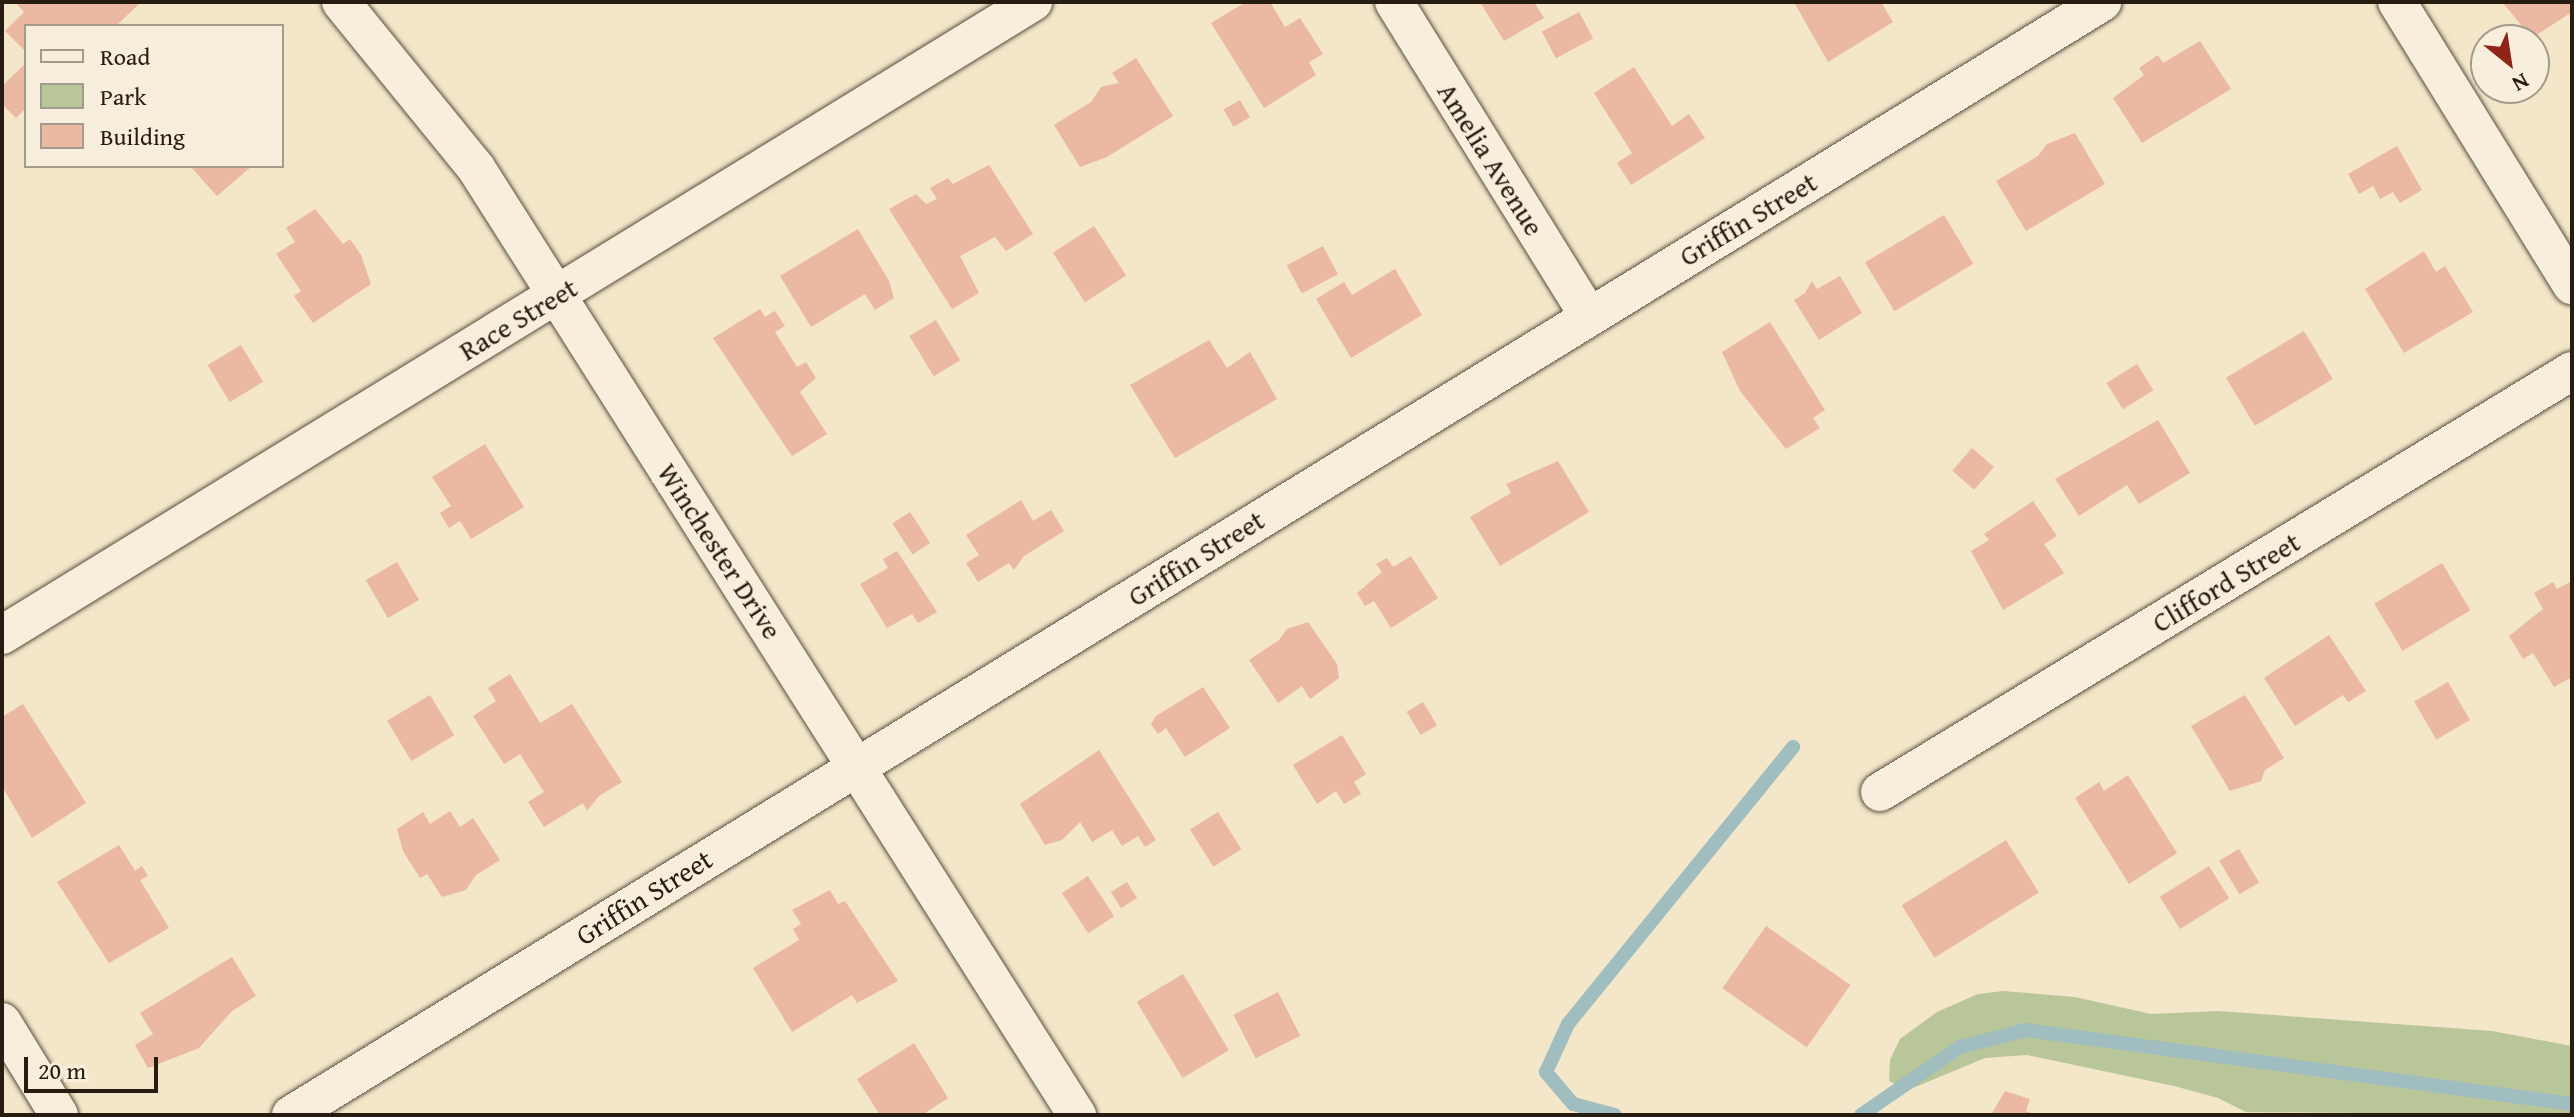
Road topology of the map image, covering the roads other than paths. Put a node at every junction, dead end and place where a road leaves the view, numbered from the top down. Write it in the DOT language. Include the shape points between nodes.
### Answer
graph roads {
  1 [pos="341,2"];
  2 [pos="1033,2"];
  3 [pos="1394,2"];
  4 [pos="2102,2"];
  5 [pos="2397,2"];
  6 [pos="2572,285"];
  7 [pos="557,296"];
  8 [pos="1589,317"];
  9 [pos="2572,371"];
  10 [pos="2,635"];
  11 [pos="857,766"];
  12 [pos="1880,792"];
  13 [pos="2,1022"];
  14 [pos="59,1115"];
  15 [pos="291,1115"];
  16 [pos="1077,1115"];
  1 -- 7 [label="street, Winchester Drive" via="476,168"];
  2 -- 7 [label="street, Race Street"];
  3 -- 8 [label="street, Amelia Avenue"];
  4 -- 8 [label="street, Griffin Street"];
  5 -- 6 [label="street"];
  7 -- 10 [label="street, Race Street"];
  7 -- 11 [label="street, Winchester Drive"];
  8 -- 11 [label="street, Griffin Street"];
  9 -- 12 [label="street, Clifford Street"];
  11 -- 15 [label="street, Griffin Street"];
  11 -- 16 [label="street, Winchester Drive"];
  13 -- 14 [label="street"];
}
